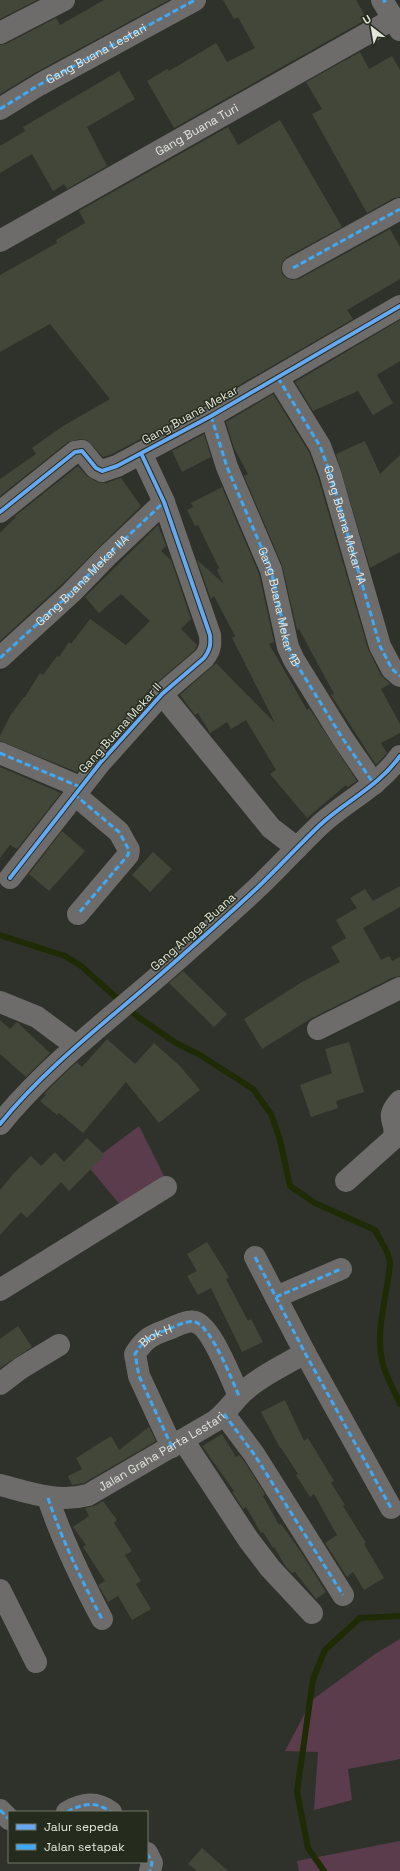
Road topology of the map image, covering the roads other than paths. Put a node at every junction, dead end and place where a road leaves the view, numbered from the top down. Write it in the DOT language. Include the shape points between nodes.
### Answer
graph roads {
  1 [pos="64,0"];
  2 [pos="194,0"];
  3 [pos="389,10"];
  4 [pos="0,33"];
  5 [pos="0,109"];
  6 [pos="400,209"];
  7 [pos="0,241"];
  8 [pos="293,268"];
  9 [pos="400,306"];
  10 [pos="278,378"];
  11 [pos="211,416"];
  12 [pos="141,453"];
  13 [pos="164,502"];
  14 [pos="0,512"];
  15 [pos="0,658"];
  16 [pos="400,676"];
  17 [pos="162,694"];
  18 [pos="0,753"];
  19 [pos="400,756"];
  20 [pos="374,784"];
  21 [pos="77,791"];
  22 [pos="298,848"];
  23 [pos="10,878"];
  24 [pos="78,914"];
  25 [pos="400,988"];
  26 [pos="0,1002"];
  27 [pos="318,1029"];
  28 [pos="76,1046"];
  29 [pos="400,1101"];
  30 [pos="0,1124"];
  31 [pos="346,1181"];
  32 [pos="166,1187"];
  33 [pos="255,1257"];
  34 [pos="341,1269"];
  35 [pos="0,1290"];
  36 [pos="276,1297"];
  37 [pos="59,1345"];
  38 [pos="305,1353"];
  39 [pos="0,1384"];
  40 [pos="239,1396"];
  41 [pos="224,1414"];
  42 [pos="178,1444"];
  43 [pos="0,1485"];
  44 [pos="48,1498"];
  45 [pos="391,1508"];
  46 [pos="0,1590"];
  47 [pos="342,1595"];
  48 [pos="312,1613"];
  49 [pos="102,1618"];
  50 [pos="36,1662"];
  51 [pos="0,1810"];
  52 [pos="69,1811"];
  53 [pos="110,1811"];
  54 [pos="8,1818"];
  55 [pos="148,1855"];
  56 [pos="150,1871"];
  1 -- 4 [label="street"];
  2 -- 5 [label="street, Gang Buana Lestari"];
  3 -- 7 [label="street, Gang Buana Turi"];
  6 -- 8 [label="street"];
  9 -- 10 [label="street, Gang Buana Mekar"];
  10 -- 11 [label="street, Gang Buana Mekar"];
  10 -- 16 [label="street, Gang Buana Mekar 1A" via="320,446 380,646 392,669"];
  11 -- 12 [label="street, Gang Buana Mekar"];
  11 -- 20 [label="street, Gang Buana Mekar 1B" via="227,467 271,570 288,647 343,739"];
  12 -- 13 [label="street, Gang Buana Mekar II"];
  12 -- 14 [label="street, Gang Buana Mekar" via="102,471 96,468 82,451 75,452"];
  13 -- 15 [label="street, Gang Buana Mekar IIA"];
  13 -- 17 [label="street, Gang Buana Mekar II" via="211,644 204,658"];
  17 -- 21 [label="street, Gang Buana Mekar II"];
  17 -- 22 [label="street" via="271,828"];
  18 -- 21 [label="street"];
  19 -- 20 [label="street, Gang Angga Buana"];
  20 -- 22 [label="street, Gang Angga Buana" via="346,803"];
  21 -- 23 [label="street, Gang Buana Mekar II"];
  21 -- 24 [label="street" via="119,832 129,850 128,855"];
  22 -- 28 [label="street, Gang Angga Buana" via="218,924"];
  25 -- 27 [label="street"];
  26 -- 28 [label="street" via="36,1017"];
  28 -- 30 [label="street, Gang Angga Buana"];
  29 -- 31 [label="street" via="392,1109 396,1133 393,1140"];
  32 -- 35 [label="street"];
  33 -- 36 [label="street"];
  34 -- 36 [label="street"];
  36 -- 38 [label="street"];
  37 -- 39 [label="street"];
  38 -- 40 [label="street, Jalan Graha Parta Lestari"];
  38 -- 45 [label="street"];
  40 -- 41 [label="street, Jalan Graha Parta Lestari"];
  40 -- 42 [label="street, Blok H" via="215,1344 203,1326 195,1322 182,1323 149,1336 135,1354 139,1376"];
  41 -- 42 [label="street, Jalan Graha Parta Lestari"];
  41 -- 47 [label="street" via="254,1454"];
  42 -- 44 [label="street, Jalan Graha Parta Lestari" via="88,1495 72,1499"];
  42 -- 48 [label="street" via="270,1568"];
  43 -- 44 [label="street, Jalan Graha Parta Lestari"];
  44 -- 49 [label="street" via="72,1562"];
  46 -- 50 [label="street"];
  51 -- 54 [label="street"];
  52 -- 53 [label="street" via="86,1803 102,1806"];
  55 -- 56 [label="street" via="152,1863"];
}
